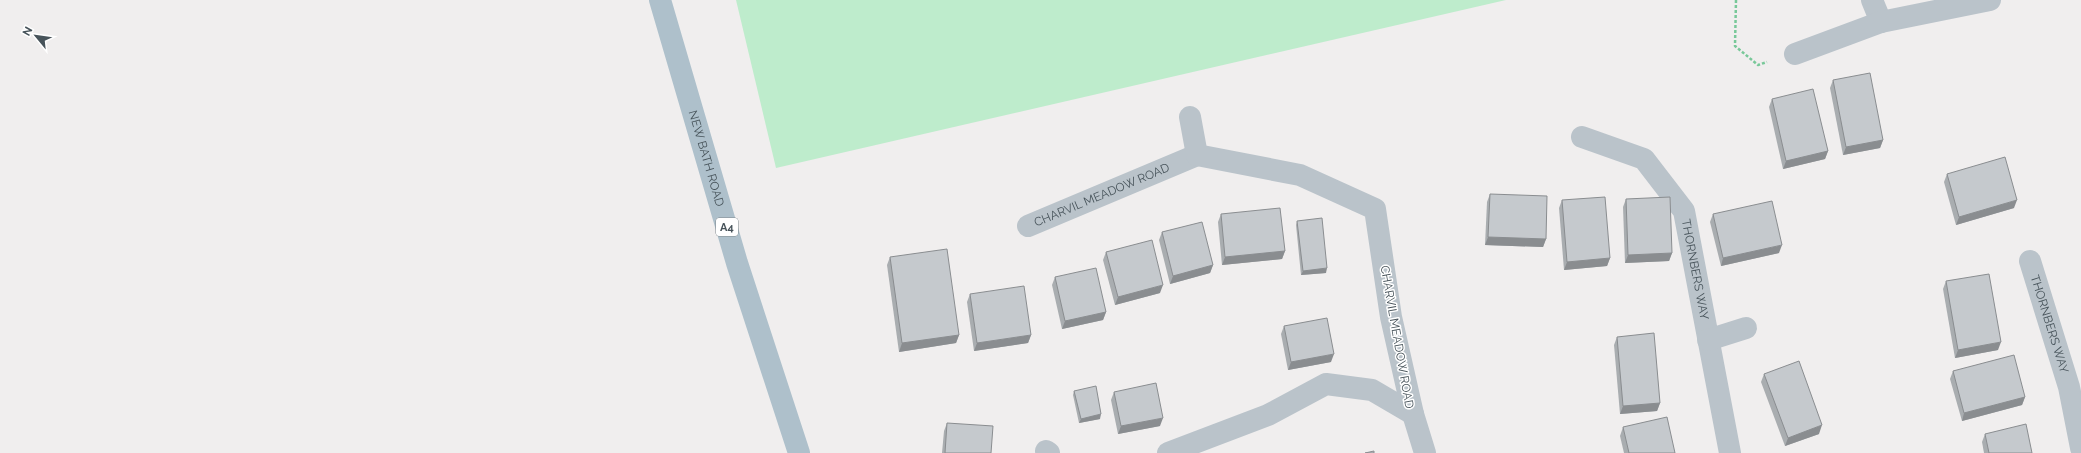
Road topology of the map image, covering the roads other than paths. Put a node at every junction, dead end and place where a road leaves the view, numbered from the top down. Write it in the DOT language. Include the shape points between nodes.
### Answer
graph roads {
  1 [pos="660,0"];
  2 [pos="1872,0"];
  3 [pos="1990,0"];
  4 [pos="1881,22"];
  5 [pos="1795,54"];
  6 [pos="1190,117"];
  7 [pos="1582,137"];
  8 [pos="1197,155"];
  9 [pos="1028,226"];
  10 [pos="2030,261"];
  11 [pos="1746,328"];
  12 [pos="1708,340"];
  13 [pos="2075,384"];
  14 [pos="1412,414"];
  15 [pos="2081,448"];
  16 [pos="798,453"];
  17 [pos="1168,453"];
  18 [pos="1425,453"];
  19 [pos="1730,453"];
  1 -- 16 [label="main road, NEW BATH ROAD / A4" via="737,263"];
  2 -- 4 [label="street"];
  3 -- 4 [label="street"];
  4 -- 5 [label="street"];
  6 -- 8 [label="street"];
  7 -- 12 [label="street, THORNBERS WAY" via="1644,159 1684,211"];
  8 -- 9 [label="street, CHARVIL MEADOW ROAD"];
  8 -- 14 [label="street, CHARVIL MEADOW ROAD" via="1300,175 1375,209 1391,317"];
  10 -- 13 [label="street, THORNBERS WAY"];
  11 -- 12 [label="street"];
  12 -- 19 [label="street, THORNBERS WAY"];
  13 -- 15 [label="street, THORNBERS WAY"];
  14 -- 17 [label="street, CHARVIL MEADOW ROAD" via="1372,390 1326,384 1268,414"];
  14 -- 18 [label="street"];
}
